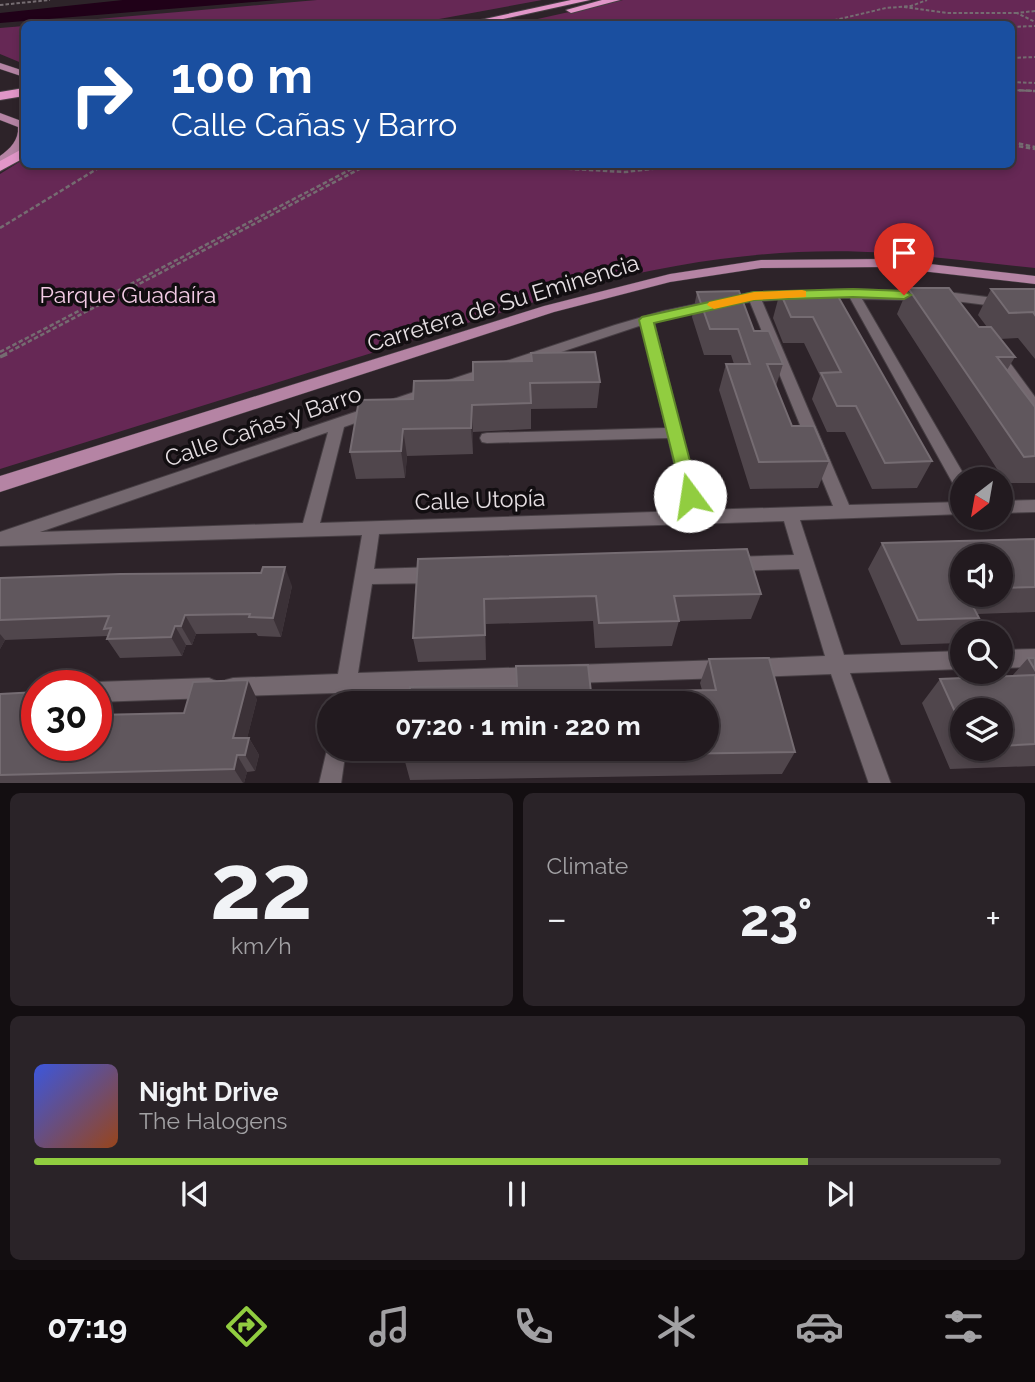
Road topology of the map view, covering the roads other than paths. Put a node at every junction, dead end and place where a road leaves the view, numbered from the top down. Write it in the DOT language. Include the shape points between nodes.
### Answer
graph roads {
  1 [pos="585,0"];
  2 [pos="615,0"];
  3 [pos="482,21"];
  4 [pos="515,21"];
  5 [pos="0,66"];
  6 [pos="21,73"];
  7 [pos="21,92"];
  8 [pos="0,96"];
  9 [pos="21,100"];
  10 [pos="0,103"];
  11 [pos="0,116"];
  12 [pos="21,124"];
  13 [pos="21,139"];
  14 [pos="21,154"];
  15 [pos="0,161"];
  16 [pos="0,167"];
  17 [pos="1035,280"];
  18 [pos="853,293"];
  19 [pos="754,296"];
  20 [pos="1035,307"];
  21 [pos="647,320"];
  22 [pos="987,341"];
  23 [pos="1035,407"];
  24 [pos="338,422"];
  25 [pos="674,433"];
  26 [pos="487,438"];
  27 [pos="952,467"];
  28 [pos="0,484"];
  29 [pos="1035,506"];
  30 [pos="1013,507"];
  31 [pos="950,508"];
  32 [pos="844,512"];
  33 [pos="790,514"];
  34 [pos="695,517"];
  35 [pos="372,528"];
  36 [pos="310,530"];
  37 [pos="0,540"];
  38 [pos="805,562"];
  39 [pos="709,565"];
  40 [pos="461,574"];
  41 [pos="364,577"];
  42 [pos="1035,658"];
  43 [pos="1013,659"];
  44 [pos="950,660"];
  45 [pos="837,665"];
  46 [pos="347,683"];
  47 [pos="112,691"];
  48 [pos="345,691"];
  49 [pos="334,761"];
  50 [pos="330,783"];
  51 [pos="880,783"];
  1 -- 3 [label="highway"];
  2 -- 4 [label="highway"];
  5 -- 6 [label="main road"];
  7 -- 8 [label="highway"];
  9 -- 10 [label="highway"];
  11 -- 12 [label="main road"];
  13 -- 15 [label="main road" via="16,150"];
  14 -- 16 [label="highway"];
  17 -- 28 [label="main road, Carretera de Su Eminencia" via="886,263 761,264 670,278 549,309"];
  18 -- 19 [label="street, Calle Cañas y Barro"];
  18 -- 20 [label="street, Calle Cañas y Barro"];
  18 -- 27 [label="street"];
  19 -- 21 [label="street, Calle Cañas y Barro"];
  19 -- 32 [label="street"];
  21 -- 24 [label="street, Calle Cañas y Barro"];
  21 -- 25 [label="street"];
  22 -- 23 [label="street"];
  24 -- 36 [label="street"];
  24 -- 37 [label="street, Calle Cañas y Barro"];
  25 -- 26 [label="street"];
  25 -- 34 [label="street"];
  29 -- 30 [label="street"];
  31 -- 32 [label="street, Calle Utopía"];
  32 -- 33 [label="street, Calle Utopía"];
  33 -- 34 [label="street, Calle Utopía"];
  33 -- 38 [label="street"];
  34 -- 35 [label="street, Calle Utopía"];
  35 -- 36 [label="street, Calle Utopía"];
  35 -- 41 [label="street"];
  36 -- 37 [label="street, Calle Utopía"];
  38 -- 39 [label="street"];
  38 -- 45 [label="street"];
  40 -- 41 [label="street"];
  41 -- 46 [label="street"];
  42 -- 43 [label="street"];
  44 -- 45 [label="street"];
  45 -- 46 [label="street"];
  45 -- 51 [label="street"];
  46 -- 47 [label="street"];
  46 -- 48 [label="street"];
  49 -- 50 [label="street"];
}
